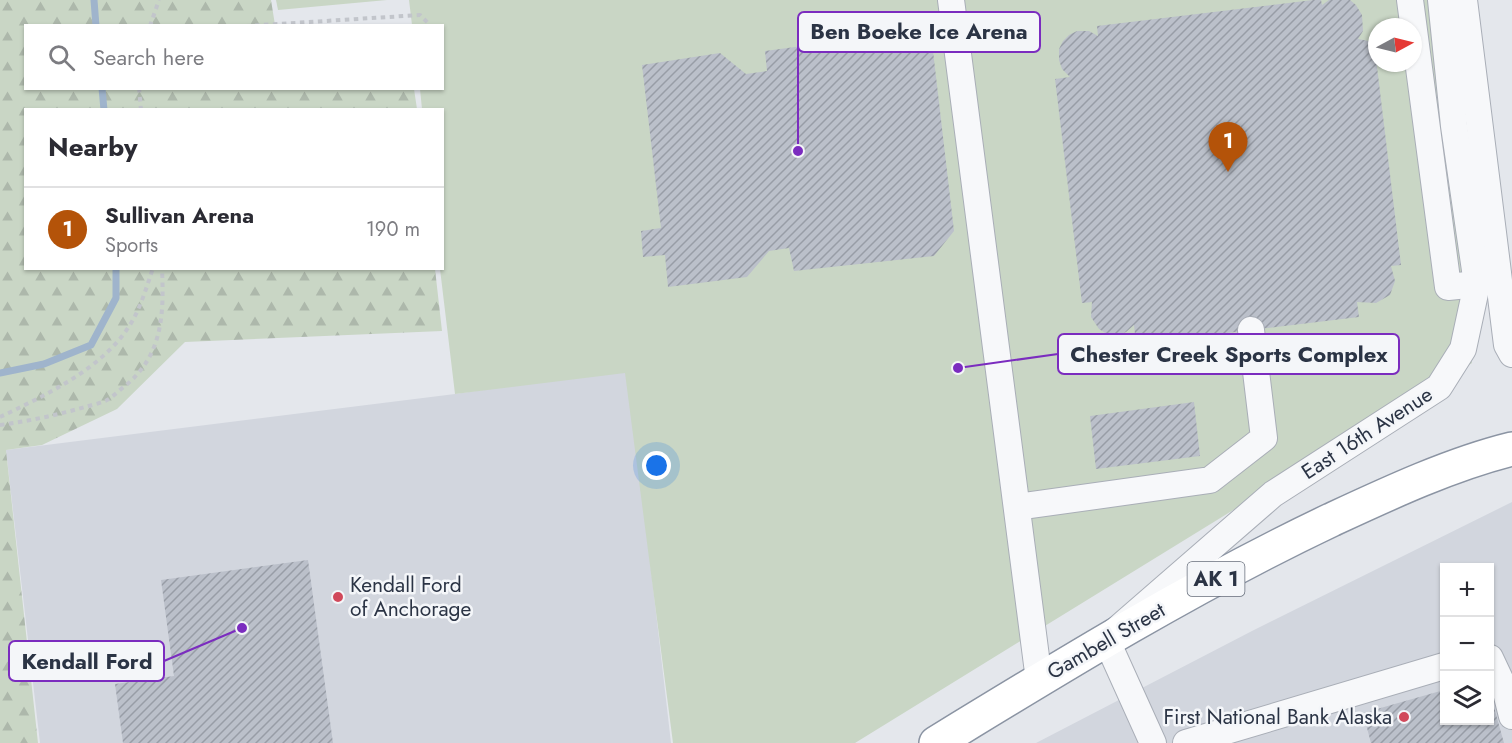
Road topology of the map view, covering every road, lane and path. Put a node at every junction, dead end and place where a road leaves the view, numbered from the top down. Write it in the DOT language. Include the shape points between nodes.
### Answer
graph roads {
  1 [pos="159,0"];
  2 [pos="951,0"];
  3 [pos="1410,0"];
  4 [pos="1441,0"];
  5 [pos="1464,0"];
  6 [pos="151,24"];
  7 [pos="278,24"];
  8 [pos="429,24"];
  9 [pos="140,90"];
  10 [pos="141,108"];
  11 [pos="152,270"];
  12 [pos="162,270"];
  13 [pos="1496,276"];
  14 [pos="1251,330"];
  15 [pos="1512,354"];
  16 [pos="0,417"];
  17 [pos="0,425"];
  18 [pos="1512,449"];
  19 [pos="1017,507"];
  20 [pos="1106,639"];
  21 [pos="1494,666"];
  22 [pos="1440,667"];
  23 [pos="1039,680"];
  24 [pos="1512,716"];
  25 [pos="936,743"];
  26 [pos="1153,743"];
  27 [pos="1186,743"];
  1 -- 6 [label="path"];
  2 -- 19 [label="street"];
  3 -- 13 [label="street" via="1448,287"];
  4 -- 13 [label="street, East 16th Avenue" via="1454,126"];
  5 -- 13 [label="street, East 16th Avenue"];
  7 -- 8 [label="path" via="420,15"];
  9 -- 10 [label="path"];
  11 -- 16 [label="path" via="132,321 97,362 42,397"];
  12 -- 17 [label="path" via="161,323 147,363 133,379 108,400 42,419"];
  13 -- 15 [label="street, East 16th Avenue" via="1507,345"];
  13 -- 20 [label="street, East 16th Avenue" via="1463,349 1439,387 1273,494"];
  14 -- 19 [label="street" via="1264,438 1210,480"];
  18 -- 20 [label="highway, Gambell Street / AK 1" via="1380,497 1267,551"];
  19 -- 23 [label="street"];
  20 -- 23 [label="highway, Gambell Street / AK 1"];
  20 -- 26 [label="street"];
  21 -- 24 [label="street"];
  22 -- 27 [label="street"];
  23 -- 25 [label="highway, Gambell Street / AK 1"];
}
